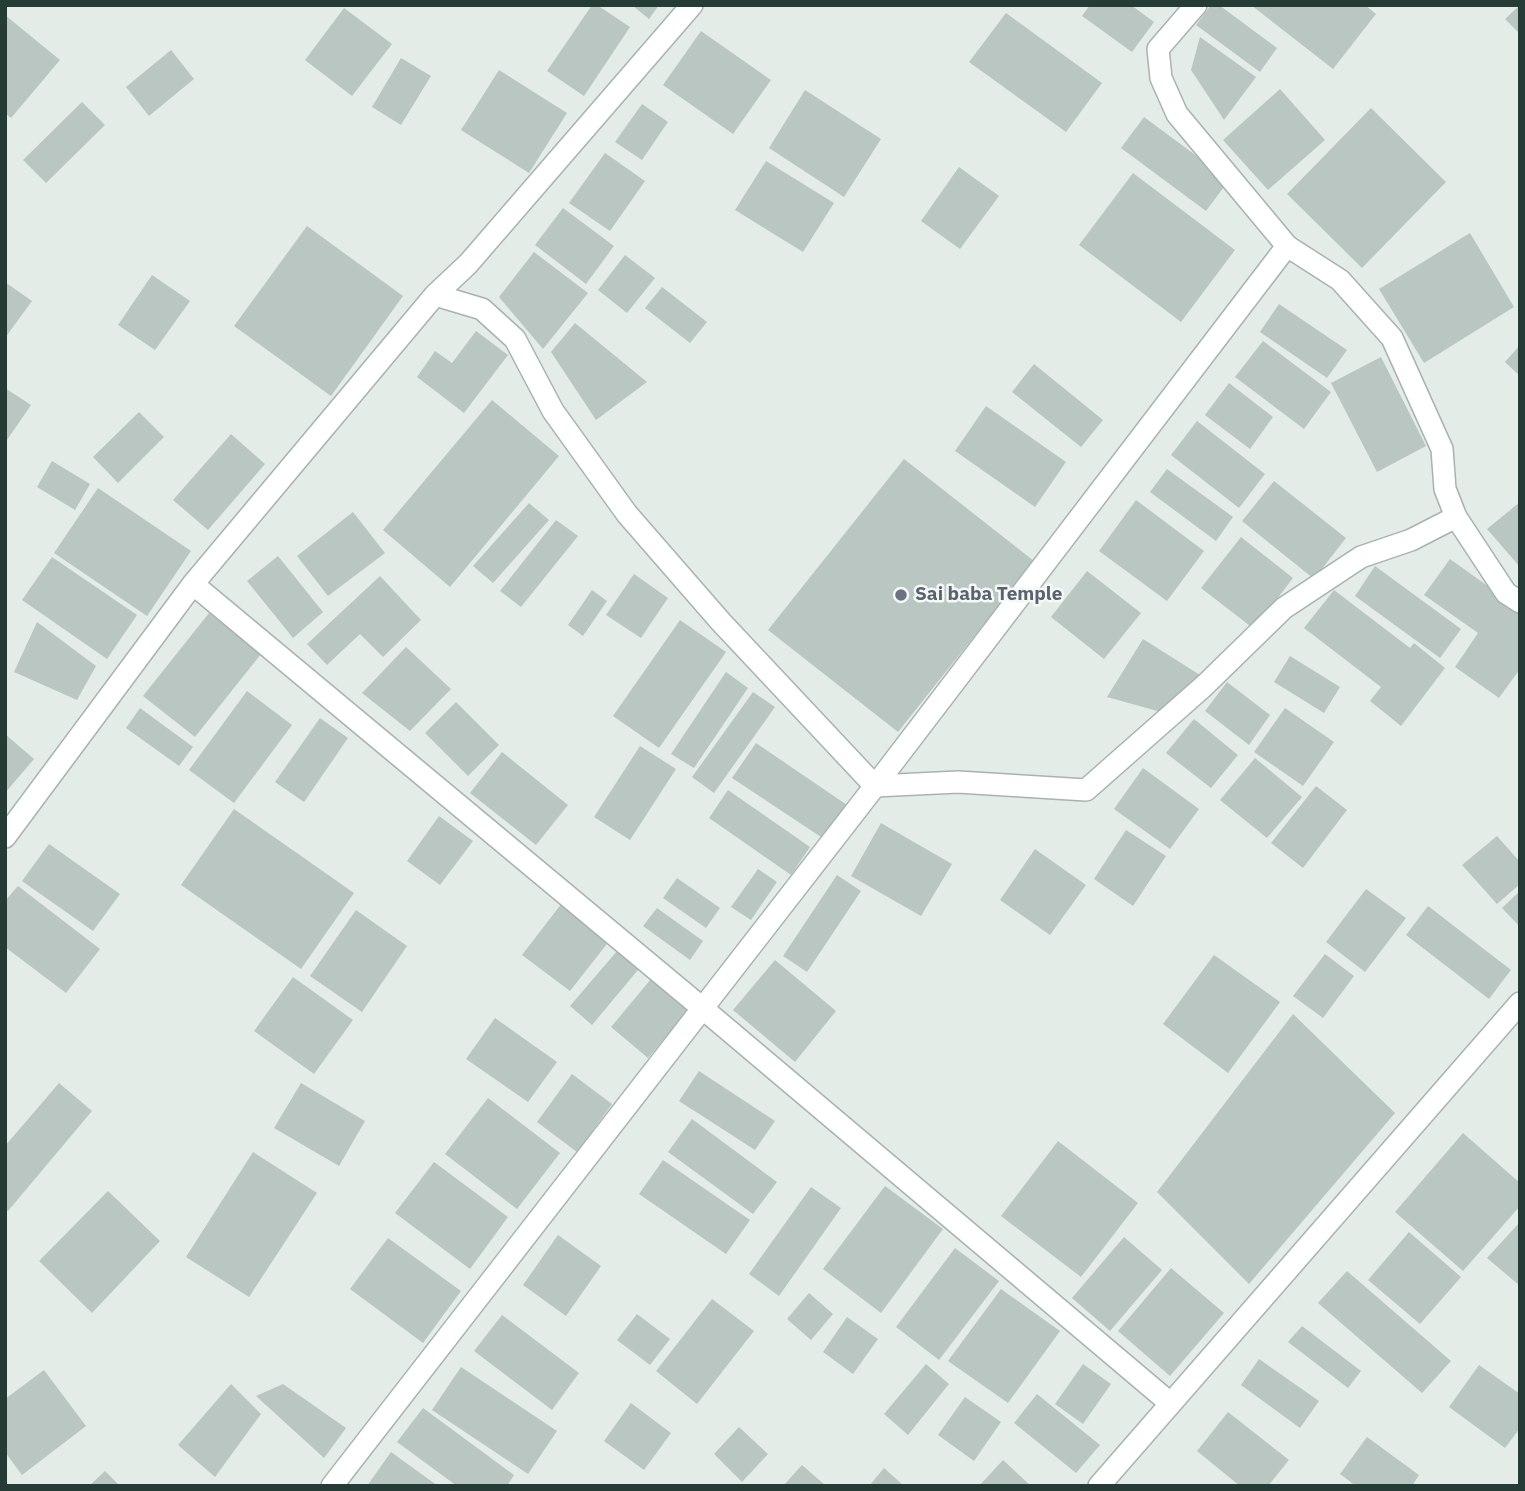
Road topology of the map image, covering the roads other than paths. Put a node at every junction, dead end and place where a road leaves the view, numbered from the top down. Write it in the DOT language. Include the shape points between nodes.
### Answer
graph roads {
  1 [pos="691,5"];
  2 [pos="1196,5"];
  3 [pos="1287,246"];
  4 [pos="436,295"];
  5 [pos="1456,517"];
  6 [pos="192,584"];
  7 [pos="1520,602"];
  8 [pos="874,786"];
  9 [pos="5,837"];
  10 [pos="1520,1003"];
  11 [pos="701,1007"];
  12 [pos="1170,1403"];
  13 [pos="332,1486"];
  14 [pos="1099,1486"];
  1 -- 4 [label="street" via="468,264"];
  2 -- 3 [label="street" via="1157,49 1161,78 1177,114"];
  3 -- 5 [label="street" via="1339,280 1392,338 1442,449 1445,489"];
  3 -- 8 [label="street"];
  4 -- 6 [label="street"];
  4 -- 8 [label="street" via="482,309 515,339 553,411 627,514"];
  5 -- 7 [label="street" via="1506,593"];
  5 -- 8 [label="street" via="1411,540 1361,557 1283,608 1204,687 1086,790 958,782"];
  6 -- 9 [label="street"];
  6 -- 11 [label="street"];
  8 -- 11 [label="street"];
  10 -- 12 [label="street"];
  11 -- 12 [label="street"];
  11 -- 13 [label="street"];
  12 -- 14 [label="street"];
}
